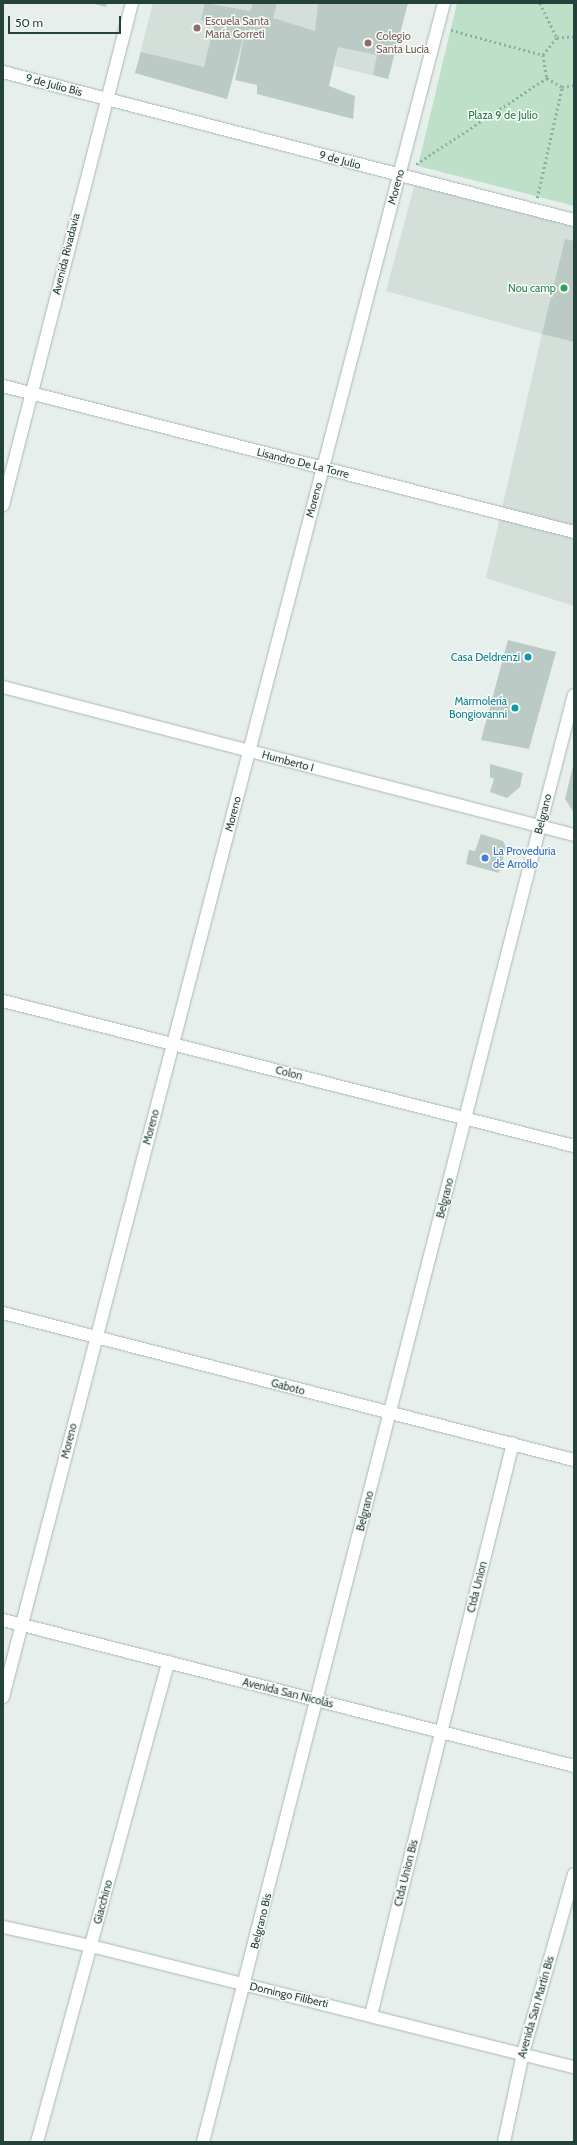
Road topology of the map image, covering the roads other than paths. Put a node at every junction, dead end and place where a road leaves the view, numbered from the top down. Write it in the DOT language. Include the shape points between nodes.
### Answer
graph roads {
  1 [pos="132,3"];
  2 [pos="444,3"];
  3 [pos="3,72"];
  4 [pos="105,98"];
  5 [pos="399,175"];
  6 [pos="574,220"];
  7 [pos="3,386"];
  8 [pos="31,393"];
  9 [pos="322,468"];
  10 [pos="3,505"];
  11 [pos="574,532"];
  12 [pos="3,687"];
  13 [pos="574,695"];
  14 [pos="249,751"];
  15 [pos="540,826"];
  16 [pos="574,835"];
  17 [pos="3,1001"];
  18 [pos="174,1043"];
  19 [pos="466,1118"];
  20 [pos="574,1146"];
  21 [pos="3,1312"];
  22 [pos="95,1337"];
  23 [pos="390,1413"];
  24 [pos="513,1443"];
  25 [pos="574,1460"];
  26 [pos="3,1620"];
  27 [pos="22,1625"];
  28 [pos="168,1662"];
  29 [pos="3,1697"];
  30 [pos="316,1700"];
  31 [pos="442,1732"];
  32 [pos="574,1766"];
  33 [pos="574,1874"];
  34 [pos="3,1927"];
  35 [pos="91,1946"];
  36 [pos="246,1985"];
  37 [pos="371,2014"];
  38 [pos="523,2053"];
  39 [pos="574,2067"];
  40 [pos="37,2142"];
  41 [pos="203,2142"];
  42 [pos="504,2142"];
  1 -- 4 [label="street, Avenida Rivadavia"];
  2 -- 5 [label="street, Moreno"];
  3 -- 4 [label="street, 9 de Julio Bis"];
  4 -- 5 [label="street, 9 de Julio"];
  4 -- 8 [label="street, Avenida Rivadavia"];
  5 -- 6 [label="street, 9 de Julio"];
  5 -- 9 [label="street, Moreno"];
  7 -- 8 [label="street, Lisandro De La Torre"];
  8 -- 9 [label="street, Lisandro De La Torre"];
  8 -- 10 [label="street, Avenida Rivadavia"];
  9 -- 11 [label="street, Lisandro De La Torre"];
  9 -- 14 [label="street, Moreno"];
  12 -- 14 [label="street, Humberto I"];
  13 -- 15 [label="street, Belgrano"];
  14 -- 15 [label="street, Humberto I"];
  14 -- 18 [label="street, Moreno"];
  15 -- 16 [label="street, Humberto I"];
  15 -- 19 [label="street, Belgrano"];
  17 -- 18 [label="street, Colon"];
  18 -- 19 [label="street, Colon"];
  18 -- 22 [label="street, Moreno"];
  19 -- 20 [label="street, Colon"];
  19 -- 23 [label="street, Belgrano"];
  21 -- 22 [label="street, Gaboto"];
  22 -- 23 [label="street, Gaboto"];
  22 -- 27 [label="street, Moreno"];
  23 -- 24 [label="street, Gaboto"];
  23 -- 30 [label="street, Belgrano"];
  24 -- 25 [label="street, Gaboto"];
  24 -- 31 [label="street, Ctda Union"];
  26 -- 27 [label="street, Avenida San Nicolás"];
  27 -- 28 [label="street, Avenida San Nicolás"];
  27 -- 29 [label="street, Moreno"];
  28 -- 30 [label="street, Avenida San Nicolás"];
  28 -- 35 [label="street, Giacchino"];
  30 -- 31 [label="street, Avenida San Nicolás"];
  30 -- 36 [label="street, Belgrano Bis"];
  31 -- 32 [label="street, Avenida San Nicolás"];
  31 -- 37 [label="street, Ctda Union Bis"];
  33 -- 38 [label="street, Avenida San Martín Bis"];
  34 -- 35 [label="street, Domingo Filiberti"];
  35 -- 36 [label="street, Domingo Filiberti"];
  35 -- 40 [label="street, Giacchino"];
  36 -- 37 [label="street, Domingo Filiberti"];
  36 -- 41 [label="street, Belgrano Bis"];
  37 -- 38 [label="street, Domingo Filiberti"];
  38 -- 39 [label="street, Domingo Filiberti"];
  38 -- 42 [label="street, Avenida San Martín Bis"];
}
